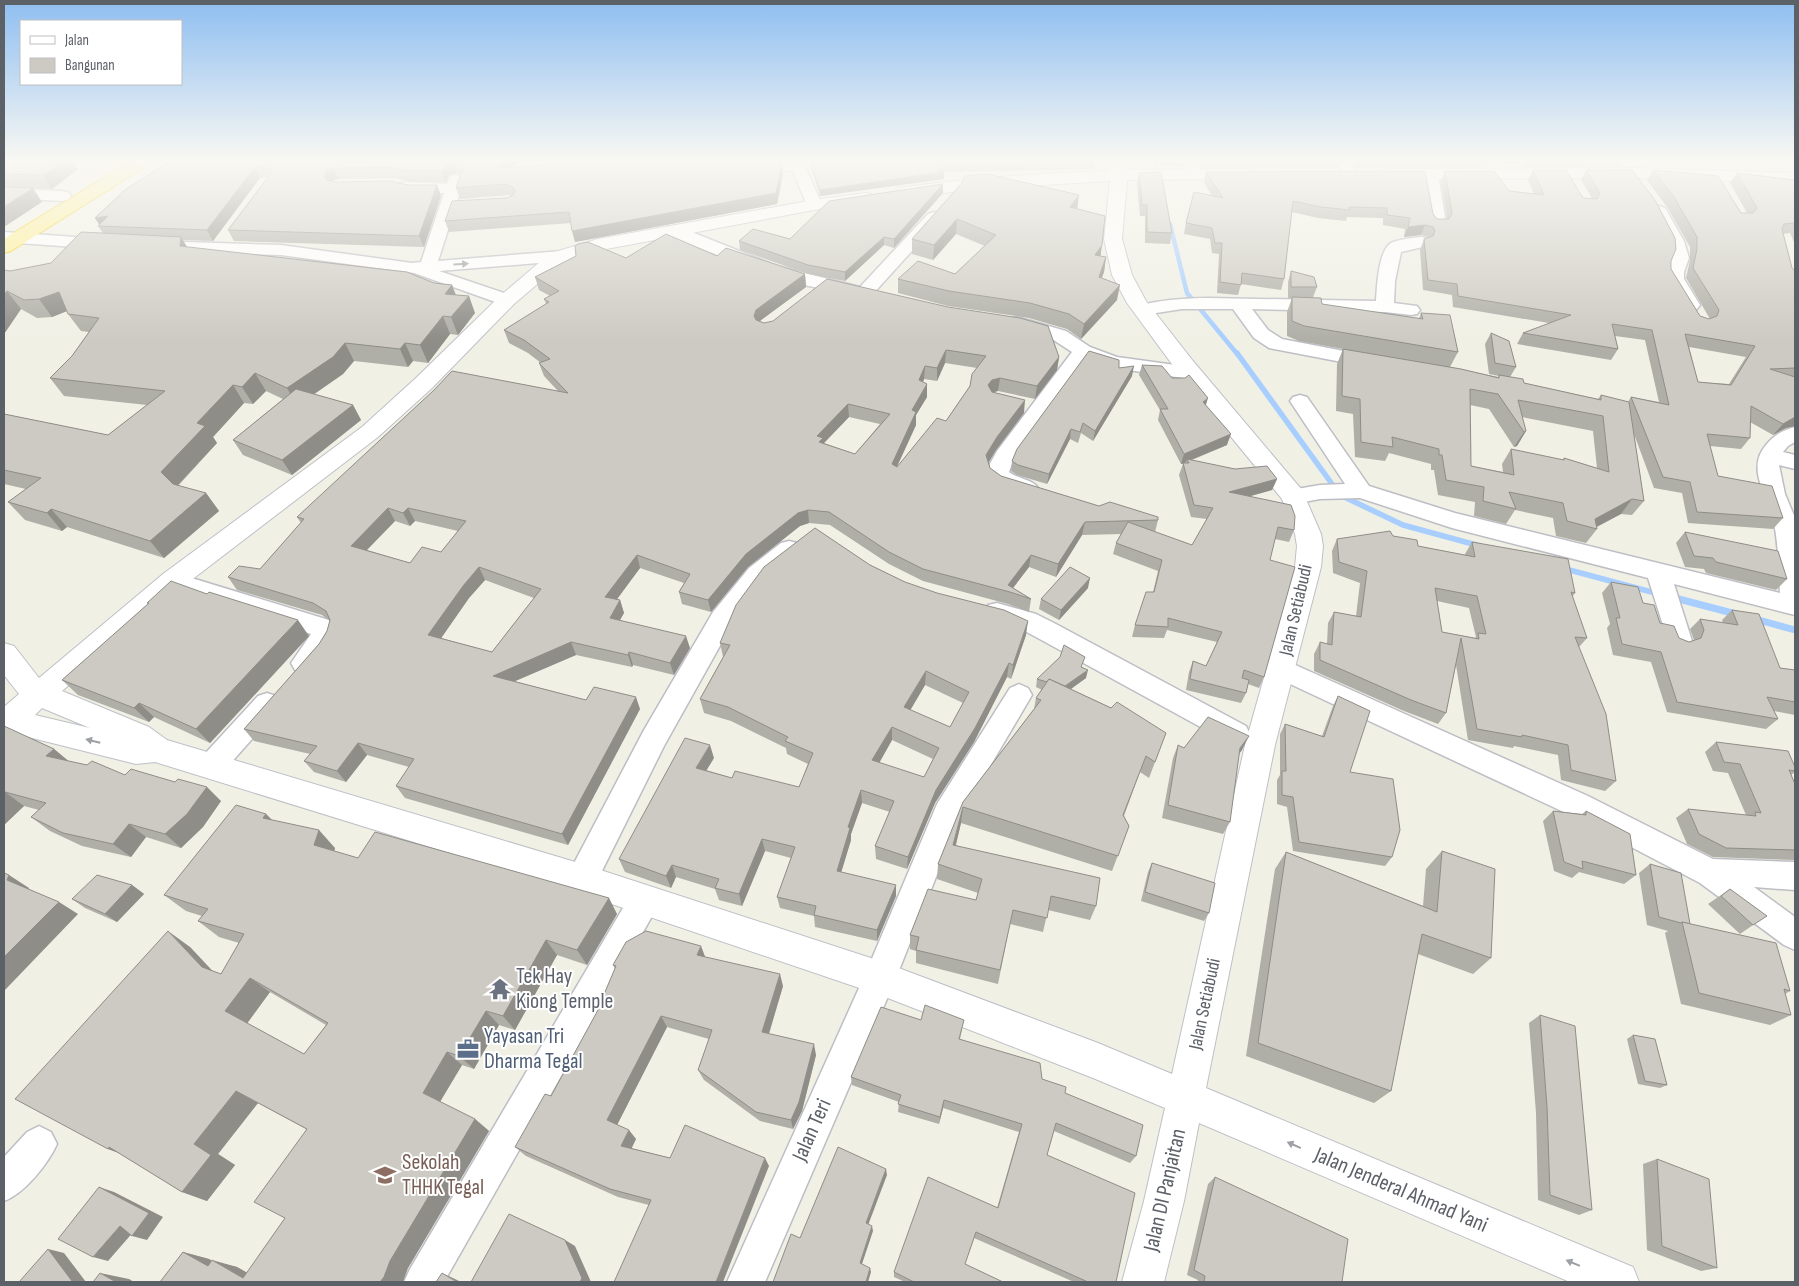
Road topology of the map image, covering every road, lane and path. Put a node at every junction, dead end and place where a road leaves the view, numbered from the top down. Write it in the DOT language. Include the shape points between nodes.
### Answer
graph roads {
  1 [pos="30,221"];
  2 [pos="38,221"];
  3 [pos="442,221"];
  4 [pos="725,221"];
  5 [pos="930,221"];
  6 [pos="1116,221"];
  7 [pos="1438,221"];
  8 [pos="1665,221"];
  9 [pos="1438,224"];
  10 [pos="232,231"];
  11 [pos="673,231"];
  12 [pos="7,239"];
  13 [pos="1421,242"];
  14 [pos="219,247"];
  15 [pos="562,256"];
  16 [pos="421,269"];
  17 [pos="824,284"];
  18 [pos="865,292"];
  19 [pos="884,297"];
  20 [pos="507,300"];
  21 [pos="803,301"];
  22 [pos="1238,303"];
  23 [pos="1385,307"];
  24 [pos="1143,310"];
  25 [pos="1411,310"];
  26 [pos="1003,321"];
  27 [pos="1701,322"];
  28 [pos="1083,351"];
  29 [pos="1392,365"];
  30 [pos="1190,373"];
  31 [pos="1300,401"];
  32 [pos="1795,434"];
  33 [pos="1769,455"];
  34 [pos="1795,462"];
  35 [pos="1356,490"];
  36 [pos="1047,494"];
  37 [pos="1293,496"];
  38 [pos="809,534"];
  39 [pos="172,581"];
  40 [pos="1662,587"];
  41 [pos="975,606"];
  42 [pos="1794,606"];
  43 [pos="1680,641"];
  44 [pos="4,654"];
  45 [pos="1282,669"];
  46 [pos="38,694"];
  47 [pos="1019,695"];
  48 [pos="5,721"];
  49 [pos="1260,745"];
  50 [pos="158,750"];
  51 [pos="211,766"];
  52 [pos="1710,873"];
  53 [pos="1795,876"];
  54 [pos="582,879"];
  55 [pos="644,901"];
  56 [pos="1795,935"];
  57 [pos="880,978"];
  58 [pos="1186,1097"];
  59 [pos="39,1144"];
  60 [pos="4,1183"];
  61 [pos="423,1282"];
  62 [pos="746,1282"];
  63 [pos="1144,1282"];
  64 [pos="1618,1282"];
  1 -- 12 [label="highway"];
  2 -- 12 [label="highway"];
  3 -- 16 [label="street"];
  4 -- 11 [label="street"];
  5 -- 18 [label="street"];
  6 -- 24 [label="street, Jalan Setiabudi" via="1113,239 1116,257 1131,294"];
  7 -- 9 [label="street"];
  8 -- 27 [label="street" via="1679,248 1675,279"];
  10 -- 14 [label="street"];
  11 -- 15 [label="street" via="598,245"];
  11 -- 17 [label="street" via="771,270"];
  12 -- 14 [label="street"];
  13 -- 23 [label="street" via="1393,250 1386,281"];
  14 -- 16 [label="street" via="281,250"];
  16 -- 15 [label="street, one-way"];
  15 -- 20 [label="street"];
  16 -- 20 [label="street"];
  17 -- 18 [label="street"];
  17 -- 21 [label="street"];
  18 -- 19 [label="street"];
  20 -- 39 [label="street" via="370,432"];
  22 -- 23 [label="street"];
  22 -- 24 [label="street" via="1209,302"];
  22 -- 29 [label="street" via="1260,334 1276,344"];
  23 -- 25 [label="street"];
  24 -- 30 [label="street, Jalan Setiabudi"];
  26 -- 28 [label="street" via="1059,335"];
  28 -- 30 [label="street" via="1114,362"];
  28 -- 36 [label="street" via="1032,406 998,469 999,475 1008,482"];
  30 -- 37 [label="street, Jalan Setiabudi"];
  31 -- 35 [label="street"];
  32 -- 33 [label="street" via="1781,441"];
  33 -- 34 [label="street"];
  33 -- 42 [label="street" via="1768,470 1786,525"];
  35 -- 37 [label="street"];
  35 -- 40 [label="street"];
  37 -- 45 [label="street, Jalan Setiabudi" via="1310,546 1308,567"];
  38 -- 54 [label="street" via="757,574 722,619 654,738"];
  39 -- 46 [label="street"];
  39 -- 51 [label="street" via="320,627 325,632 324,638"];
  40 -- 42 [label="street"];
  40 -- 43 [label="street"];
  41 -- 49 [label="street" via="1045,630"];
  44 -- 46 [label="street"];
  45 -- 49 [label="street, Jalan Setiabudi"];
  45 -- 52 [label="street" via="1578,805"];
  46 -- 48 [label="street"];
  46 -- 50 [label="street" via="139,736"];
  47 -- 57 [label="street, Jalan Teri" via="947,813"];
  50 -- 48 [label="street, one-way" via="136,751"];
  49 -- 58 [label="street, Jalan Setiabudi"];
  50 -- 51 [label="street, Jalan Jenderal Ahmad Yani"];
  51 -- 54 [label="street, Jalan Jenderal Ahmad Yani"];
  52 -- 53 [label="street"];
  52 -- 56 [label="street"];
  54 -- 55 [label="street, Jalan Jenderal Ahmad Yani"];
  55 -- 57 [label="street, Jalan Jenderal Ahmad Yani"];
  55 -- 61 [label="street"];
  57 -- 58 [label="street, Jalan Jenderal Ahmad Yani"];
  57 -- 62 [label="street, Jalan Teri"];
  58 -- 63 [label="street, Jalan DI Panjaitan"];
  64 -- 58 [label="street, Jalan Jenderal Ahmad Yani, one-way"];
  59 -- 60 [label="street"];
}
